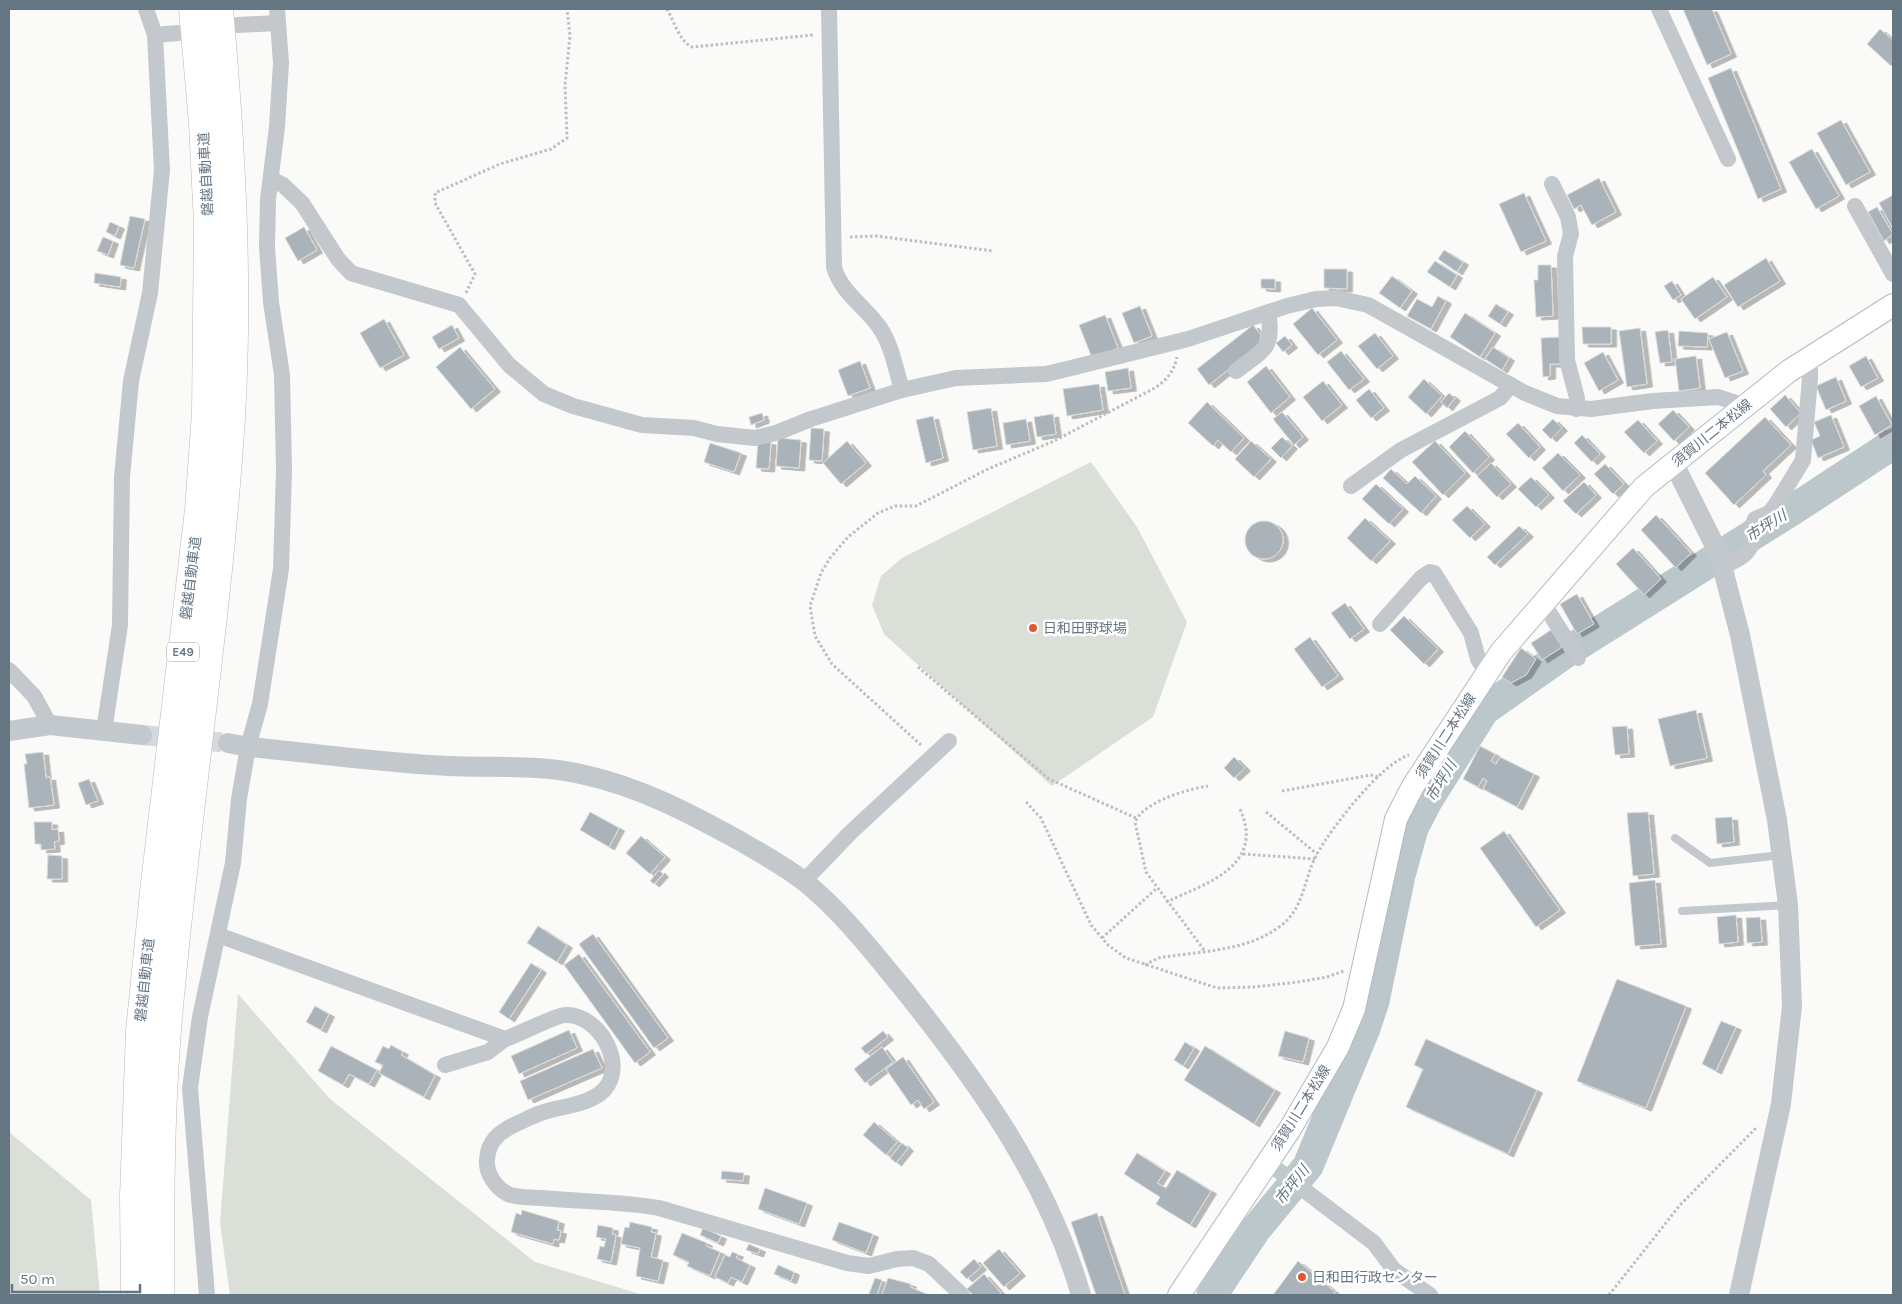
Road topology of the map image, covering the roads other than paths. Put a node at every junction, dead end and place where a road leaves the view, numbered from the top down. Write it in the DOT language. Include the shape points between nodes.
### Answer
graph roads {
  1 [pos="146,9"];
  2 [pos="193,9"];
  3 [pos="829,9"];
  4 [pos="1659,9"];
  5 [pos="277,16"];
  6 [pos="228,17"];
  7 [pos="178,32"];
  8 [pos="155,36"];
  9 [pos="1728,159"];
  10 [pos="271,179"];
  11 [pos="1552,184"];
  12 [pos="1855,206"];
  13 [pos="1893,274"];
  14 [pos="1893,305"];
  15 [pos="1268,312"];
  16 [pos="1806,359"];
  17 [pos="1236,371"];
  18 [pos="1511,385"];
  19 [pos="902,390"];
  20 [pos="1746,406"];
  21 [pos="1576,409"];
  22 [pos="1674,464"];
  23 [pos="1351,486"];
  24 [pos="1722,567"];
  25 [pos="1543,603"];
  26 [pos="1380,624"];
  27 [pos="1578,658"];
  28 [pos="9,670"];
  29 [pos="1487,672"];
  30 [pos="50,725"];
  31 [pos="9,731"];
  32 [pos="104,731"];
  33 [pos="142,735"];
  34 [pos="949,741"];
  35 [pos="228,743"];
  36 [pos="248,747"];
  37 [pos="1675,838"];
  38 [pos="1781,855"];
  39 [pos="804,881"];
  40 [pos="1788,905"];
  41 [pos="1682,911"];
  42 [pos="218,935"];
  43 [pos="505,1039"];
  44 [pos="444,1065"];
  45 [pos="1267,1162"];
  46 [pos="136,1295"];
  47 [pos="160,1295"];
  48 [pos="207,1295"];
  49 [pos="962,1295"];
  50 [pos="1081,1295"];
  51 [pos="1179,1295"];
  52 [pos="1430,1295"];
  53 [pos="1739,1295"];
  1 -- 8 [label="street"];
  2 -- 46 [label="highway, 磐越自動車道 / E49" via="204,123 208,223 206,414 199,510 140,1031 134,1196"];
  3 -- 19 [label="street" via="832,258 837,277 884,335"];
  4 -- 9 [label="street"];
  5 -- 6 [label="street"];
  5 -- 10 [label="street" via="281,63"];
  6 -- 47 [label="highway, 磐越自動車道 / E49" via="234,308 231,413 216,591 167,1030 160,1190"];
  7 -- 8 [label="street"];
  8 -- 32 [label="street" via="162,170 150,293 131,381 122,477 120,625"];
  10 -- 19 [label="street" via="302,202 338,259 351,273 456,304 509,365 544,394 572,406 642,425 694,428 755,438"];
  10 -- 36 [label="street" via="267,247 282,375 281,569 260,704"];
  11 -- 21 [label="street" via="1568,217 1571,234 1565,256 1568,360 1577,398"];
  12 -- 13 [label="street"];
  14 -- 16 [label="main road, 須賀川二本松線"];
  15 -- 17 [label="street" via="1272,331 1268,345"];
  15 -- 18 [label="street" via="1316,299 1357,301"];
  15 -- 19 [label="street" via="1179,341 1046,374 956,378"];
  16 -- 20 [label="main road, 須賀川二本松線"];
  16 -- 24 [label="street" via="1810,378 1803,460 1775,506 1769,513 1755,519 1748,550 1740,559"];
  18 -- 21 [label="street" via="1544,402"];
  18 -- 23 [label="street" via="1500,398 1401,450"];
  20 -- 21 [label="street" via="1718,397 1704,397"];
  20 -- 22 [label="main road, 須賀川二本松線"];
  22 -- 24 [label="street" via="1719,554"];
  22 -- 25 [label="main road, 須賀川二本松線" via="1644,487"];
  24 -- 38 [label="street" via="1740,635"];
  25 -- 27 [label="street"];
  25 -- 29 [label="main road, 須賀川二本松線"];
  26 -- 29 [label="street" via="1421,578 1434,573 1471,633 1478,658"];
  28 -- 30 [label="street" via="34,696"];
  29 -- 45 [label="main road, 須賀川二本松線" via="1403,803 1384,869 1354,1009 1338,1047"];
  30 -- 31 [label="street"];
  30 -- 32 [label="street"];
  32 -- 33 [label="street"];
  34 -- 39 [label="street" via="850,833"];
  35 -- 36 [label="street"];
  36 -- 39 [label="street" via="447,766 549,768 584,774 617,783 684,812"];
  36 -- 42 [label="street" via="233,863"];
  37 -- 38 [label="lane" via="1710,863"];
  38 -- 40 [label="street"];
  39 -- 50 [label="street" via="855,930 938,1032 1002,1121 1062,1239"];
  40 -- 41 [label="lane"];
  40 -- 53 [label="street" via="1792,1006 1780,1104"];
  42 -- 43 [label="street"];
  42 -- 48 [label="street" via="200,1017 190,1088"];
  43 -- 44 [label="street" via="488,1052"];
  43 -- 49 [label="street" via="564,1014 573,1016 593,1026 602,1037 611,1053 613,1070 605,1088 598,1094 524,1120 503,1130 493,1140 487,1154 489,1173 508,1194 659,1208 847,1263 869,1266 913,1258 929,1264"];
  45 -- 51 [label="main road, 須賀川二本松線"];
  45 -- 52 [label="street" via="1374,1243 1394,1270"];
}
